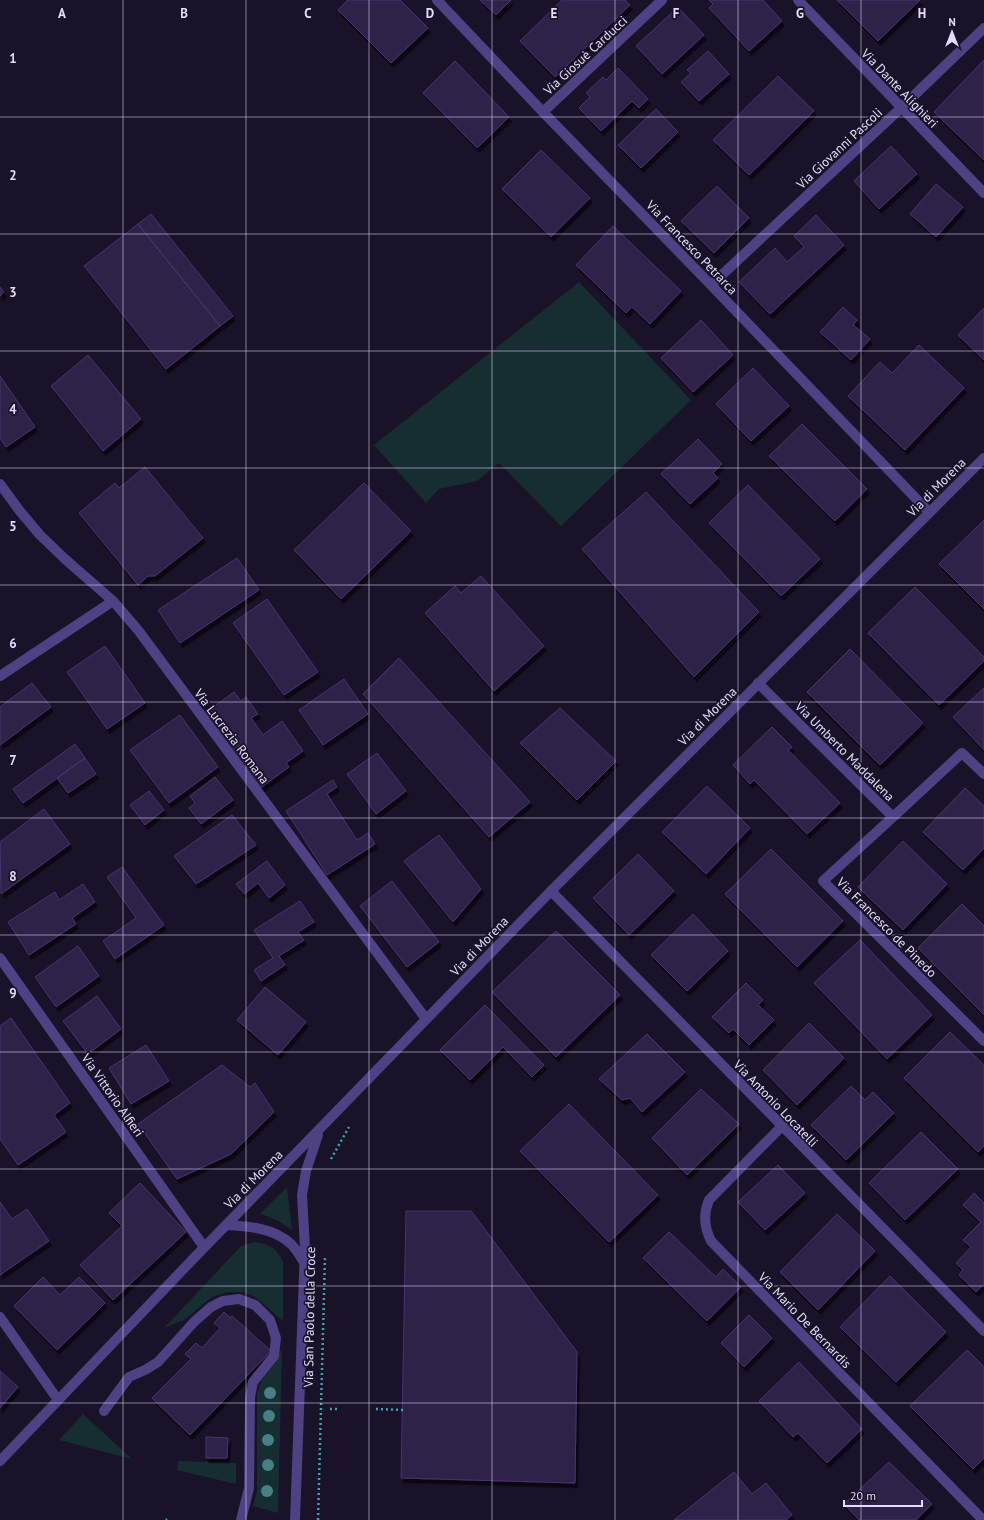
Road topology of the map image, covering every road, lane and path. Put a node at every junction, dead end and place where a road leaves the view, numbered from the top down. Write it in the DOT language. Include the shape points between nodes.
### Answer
graph roads {
  1 [pos="437,0"];
  2 [pos="662,0"];
  3 [pos="798,0"];
  4 [pos="984,28"];
  5 [pos="901,108"];
  6 [pos="543,112"];
  7 [pos="984,193"];
  8 [pos="711,285"];
  9 [pos="984,458"];
  10 [pos="0,484"];
  11 [pos="929,512"];
  12 [pos="113,601"];
  13 [pos="0,676"];
  14 [pos="758,683"];
  15 [pos="984,774"];
  16 [pos="893,817"];
  17 [pos="551,891"];
  18 [pos="0,958"];
  19 [pos="426,1019"];
  20 [pos="984,1041"];
  21 [pos="352,1122"];
  22 [pos="781,1127"];
  23 [pos="319,1130"];
  24 [pos="329,1163"];
  25 [pos="226,1225"];
  26 [pos="204,1247"];
  27 [pos="325,1252"];
  28 [pos="304,1262"];
  29 [pos="0,1317"];
  30 [pos="984,1332"];
  31 [pos="58,1400"];
  32 [pos="330,1409"];
  33 [pos="337,1409"];
  34 [pos="376,1409"];
  35 [pos="402,1410"];
  36 [pos="104,1411"];
  37 [pos="0,1460"];
  38 [pos="241,1520"];
  39 [pos="295,1520"];
  40 [pos="318,1520"];
  41 [pos="983,1520"];
  1 -- 6 [label="street, Via Francesco Petrarca"];
  2 -- 6 [label="street, Via Giosuè Carducci"];
  3 -- 5 [label="street, Via Dante Alighieri"];
  4 -- 5 [label="street, Via Giovanni Pascoli"];
  5 -- 7 [label="street, Via Dante Alighieri"];
  5 -- 8 [label="street, Via Giovanni Pascoli"];
  6 -- 8 [label="street, Via Francesco Petrarca"];
  8 -- 11 [label="street, Via Francesco Petrarca"];
  9 -- 11 [label="street, Via di Morena"];
  10 -- 12 [label="street, Via Lucrezia Romana" via="40,535"];
  11 -- 14 [label="street, Via di Morena"];
  12 -- 13 [label="street"];
  12 -- 19 [label="street, Via Lucrezia Romana" via="138,630"];
  14 -- 16 [label="street, Via Umberto Maddalena"];
  14 -- 17 [label="street, Via di Morena"];
  15 -- 16 [label="street, Via Umberto Maddalena" via="962,753"];
  16 -- 20 [label="street, Via Francesco de Pinedo" via="823,881"];
  17 -- 19 [label="street, Via di Morena"];
  17 -- 22 [label="street, Via Antonio Locatelli"];
  18 -- 26 [label="street, Via Vittorio Alfieri"];
  19 -- 23 [label="street, Via di Morena"];
  21 -- 24 [label="path"];
  22 -- 30 [label="street, Via Antonio Locatelli"];
  22 -- 41 [label="street, Via Mario De Bernardis" via="710,1200 705,1220 711,1241"];
  23 -- 25 [label="street, Via di Morena"];
  23 -- 28 [label="street, Via San Paolo della Croce" via="309,1156 303,1184"];
  25 -- 26 [label="street, Via di Morena"];
  25 -- 28 [label="street, Via San Paolo della Croce" via="251,1227 277,1235 292,1245"];
  26 -- 31 [label="street, Via di Morena"];
  27 -- 40 [label="path, Via San Paolo della Croce"];
  28 -- 39 [label="street, Via San Paolo della Croce"];
  29 -- 31 [label="street"];
  31 -- 37 [label="street, Via di Morena"];
  32 -- 33 [label="path"];
  34 -- 35 [label="path"];
  36 -- 38 [label="street" via="129,1376 158,1362 211,1307 224,1301 239,1299 255,1305 270,1320 276,1338 274,1356 253,1382 250,1397 248,1488"];
}
